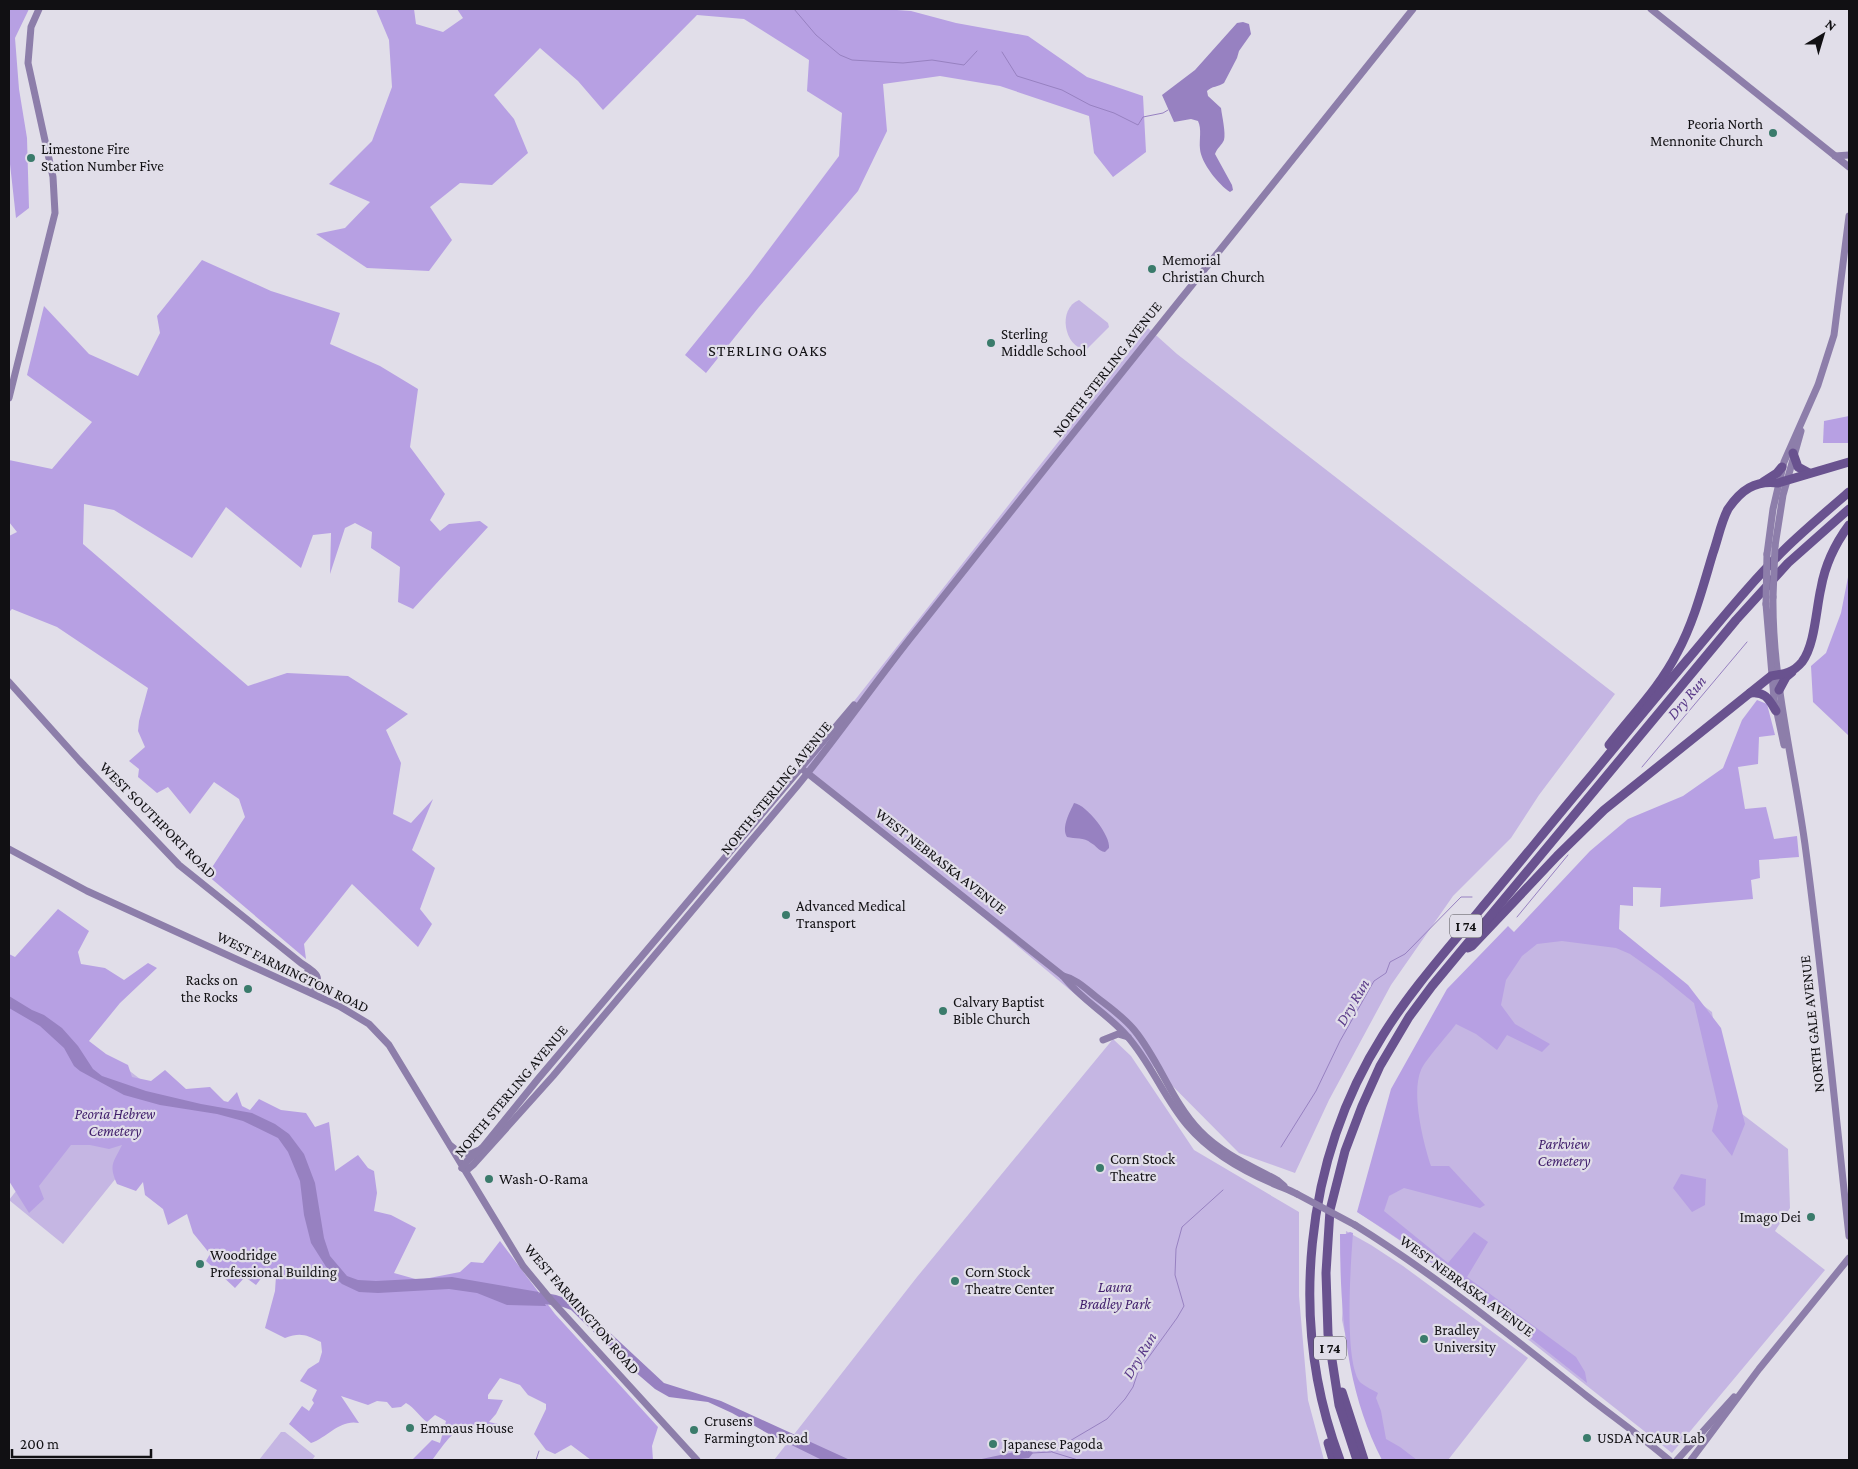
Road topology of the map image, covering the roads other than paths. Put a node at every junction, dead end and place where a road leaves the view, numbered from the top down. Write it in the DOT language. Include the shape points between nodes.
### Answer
graph roads {
  1 [pos="40,9"];
  2 [pos="1413,9"];
  3 [pos="1651,9"];
  4 [pos="1849,155"];
  5 [pos="1835,156"];
  6 [pos="1849,167"];
  7 [pos="1849,216"];
  8 [pos="9,398"];
  9 [pos="1804,418"];
  10 [pos="1794,454"];
  11 [pos="1849,462"];
  12 [pos="1782,467"];
  13 [pos="1809,474"];
  14 [pos="1763,482"];
  15 [pos="1782,482"];
  16 [pos="1849,492"];
  17 [pos="1849,509"];
  18 [pos="1849,525"];
  19 [pos="1794,669"];
  20 [pos="1774,676"];
  21 [pos="880,677"];
  22 [pos="9,682"];
  23 [pos="1779,690"];
  24 [pos="1750,693"];
  25 [pos="1776,711"];
  26 [pos="801,768"];
  27 [pos="808,774"];
  28 [pos="1799,808"];
  29 [pos="9,849"];
  30 [pos="1520,860"];
  31 [pos="1459,953"];
  32 [pos="1063,976"];
  33 [pos="312,993"];
  34 [pos="1128,1037"];
  35 [pos="1102,1040"];
  36 [pos="500,1128"];
  37 [pos="442,1135"];
  38 [pos="462,1168"];
  39 [pos="1285,1187"];
  40 [pos="1849,1236"];
  41 [pos="1849,1258"];
  42 [pos="1333,1360"];
  43 [pos="1759,1369"];
  44 [pos="1327,1421"];
  45 [pos="697,1460"];
  46 [pos="1334,1460"];
  47 [pos="1340,1460"];
  48 [pos="1357,1460"];
  49 [pos="1364,1460"];
  50 [pos="1669,1460"];
  51 [pos="1678,1460"];
  52 [pos="1691,1460"];
  1 -- 8 [label="main road" via="31,27 28,63 53,177 55,213"];
  2 -- 21 [label="main road, NORTH STERLING AVENUE"];
  3 -- 5 [label="main road"];
  4 -- 5 [label="main road"];
  5 -- 6 [label="main road"];
  7 -- 9 [label="main road, NORTH GALE AVENUE" via="1834,335"];
  9 -- 10 [label="main road, NORTH GALE AVENUE"];
  9 -- 12 [label="main road, NORTH GALE AVENUE"];
  10 -- 13 [label="highway" via="1798,466"];
  10 -- 15 [label="main road, NORTH GALE AVENUE"];
  11 -- 13 [label="highway"];
  12 -- 14 [label="highway"];
  12 -- 15 [label="main road, NORTH GALE AVENUE"];
  13 -- 15 [label="highway"];
  14 -- 15 [label="highway"];
  14 -- 30 [label="highway" via="1743,492 1727,512 1689,628 1669,668"];
  15 -- 20 [label="main road, NORTH GALE AVENUE, bridge" via="1775,546"];
  15 -- 20 [label="main road, NORTH GALE AVENUE, bridge" via="1771,522 1767,554 1766,604"];
  16 -- 30 [label="highway, I 74" via="1788,546 1739,598"];
  17 -- 31 [label="highway, I 74" via="1808,543 1751,602"];
  18 -- 19 [label="highway" via="1826,568 1809,646"];
  19 -- 20 [label="highway" via="1785,675"];
  19 -- 23 [label="highway"];
  20 -- 23 [label="main road, NORTH GALE AVENUE"];
  20 -- 24 [label="highway"];
  20 -- 25 [label="main road, NORTH GALE AVENUE"];
  21 -- 26 [label="main road, NORTH STERLING AVENUE"];
  21 -- 27 [label="main road, NORTH STERLING AVENUE"];
  22 -- 33 [label="main road, WEST SOUTHPORT ROAD" via="179,865 300,963 312,976"];
  23 -- 28 [label="main road, NORTH GALE AVENUE"];
  24 -- 25 [label="highway" via="1768,697"];
  24 -- 31 [label="highway" via="1599,815 1472,946"];
  25 -- 28 [label="main road, NORTH GALE AVENUE"];
  26 -- 27 [label="main road, WEST NEBRASKA AVENUE"];
  26 -- 36 [label="main road, NORTH STERLING AVENUE"];
  27 -- 32 [label="main road, WEST NEBRASKA AVENUE"];
  27 -- 38 [label="main road, NORTH STERLING AVENUE" via="549,1080 474,1164 467,1170"];
  28 -- 40 [label="main road, NORTH GALE AVENUE"];
  29 -- 33 [label="main road, WEST FARMINGTON ROAD" via="87,891"];
  30 -- 44 [label="highway, I 74" via="1430,970 1383,1035 1355,1088 1332,1147 1316,1214 1311,1284 1313,1352"];
  31 -- 42 [label="highway, I 74" via="1393,1043 1362,1106 1345,1151 1327,1233 1326,1310"];
  32 -- 34 [label="main road, WEST NEBRASKA AVENUE"];
  32 -- 39 [label="main road, WEST NEBRASKA AVENUE" via="1071,978 1101,1000 1134,1030 1178,1103 1201,1131 1225,1151"];
  33 -- 37 [label="main road, WEST FARMINGTON ROAD" via="354,1013 378,1032"];
  34 -- 35 [label="main road" via="1118,1034"];
  34 -- 39 [label="main road, WEST NEBRASKA AVENUE" via="1200,1138 1229,1160 1273,1184"];
  36 -- 37 [label="main road" via="479,1149 467,1154 457,1151"];
  36 -- 38 [label="main road, NORTH STERLING AVENUE"];
  37 -- 38 [label="main road, WEST FARMINGTON ROAD"];
  38 -- 45 [label="main road, WEST FARMINGTON ROAD" via="518,1260"];
  39 -- 50 [label="main road, WEST NEBRASKA AVENUE, bridge" via="1355,1225 1421,1269"];
  41 -- 43 [label="main road"];
  42 -- 48 [label="highway, I 74" via="1339,1405"];
  42 -- 49 [label="highway"];
  43 -- 51 [label="main road"];
  43 -- 52 [label="main road"];
  44 -- 46 [label="highway" via="1328,1442"];
  44 -- 47 [label="highway, I 74"];
}
